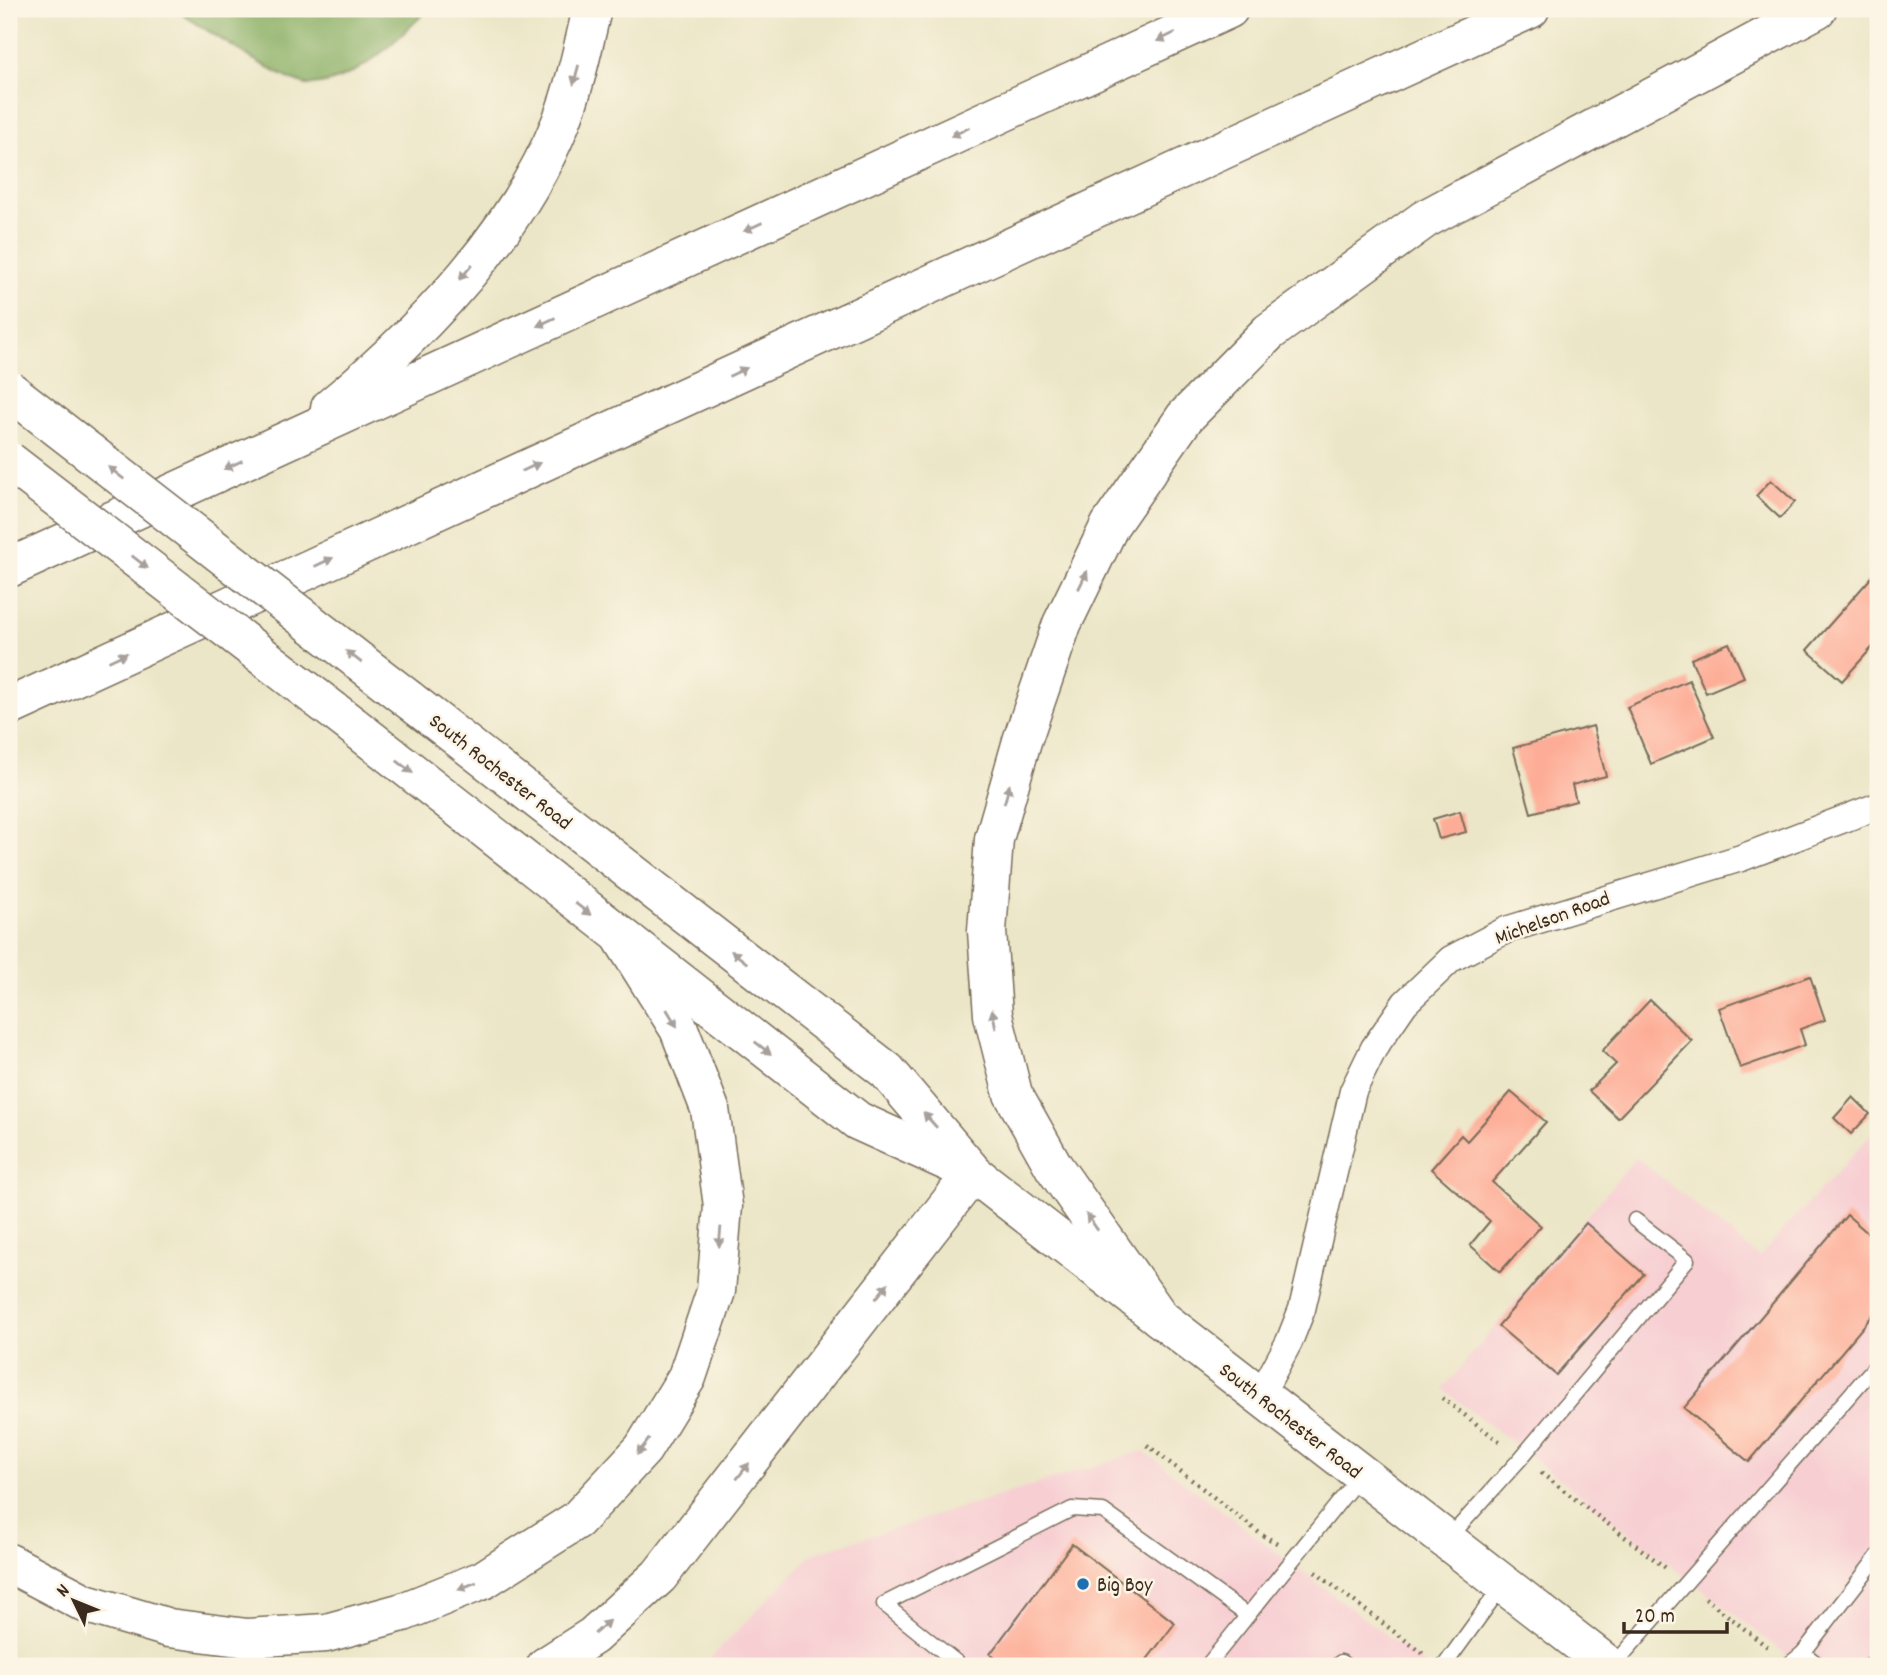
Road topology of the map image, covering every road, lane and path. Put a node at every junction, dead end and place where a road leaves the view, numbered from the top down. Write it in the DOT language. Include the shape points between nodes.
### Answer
graph roads {
  1 [pos="592,9"];
  2 [pos="1228,9"];
  3 [pos="1530,9"];
  4 [pos="1817,9"];
  5 [pos="9,390"];
  6 [pos="295,437"];
  7 [pos="9,461"];
  8 [pos="9,568"];
  9 [pos="56,685"];
  10 [pos="9,707"];
  11 [pos="9,729"];
  12 [pos="1878,806"];
  13 [pos="623,940"];
  14 [pos="973,1173"];
  15 [pos="1635,1220"];
  16 [pos="1160,1318"];
  17 [pos="1878,1363"];
  18 [pos="1260,1396"];
  19 [pos="1442,1398"];
  20 [pos="1147,1445"];
  21 [pos="1506,1447"];
  22 [pos="1538,1471"];
  23 [pos="1362,1474"];
  24 [pos="1447,1540"];
  25 [pos="1278,1544"];
  26 [pos="1878,1556"];
  27 [pos="9,1563"];
  28 [pos="1667,1569"];
  29 [pos="1315,1572"];
  30 [pos="1503,1585"];
  31 [pos="1703,1597"];
  32 [pos="1247,1615"];
  33 [pos="1770,1649"];
  34 [pos="1423,1653"];
  35 [pos="1804,1653"];
  36 [pos="546,1666"];
  37 [pos="961,1666"];
  38 [pos="1207,1666"];
  39 [pos="1338,1666"];
  40 [pos="1346,1666"];
  41 [pos="1444,1666"];
  42 [pos="1611,1666"];
  43 [pos="1787,1666"];
  44 [pos="1820,1666"];
  1 -- 6 [label="main road, one-way" via="561,123 514,210 421,322"];
  2 -- 6 [label="main road, one-way"];
  9 -- 3 [label="main road, one-way"];
  16 -- 4 [label="main road, one-way" via="1054,1167 1013,1094 993,1016 987,931 994,839 1022,741 1062,624 1110,525 1185,417 1269,332 1424,219"];
  14 -- 5 [label="main road, South Rochester Road, one-way, bridge" via="887,1071"];
  6 -- 8 [label="main road, one-way"];
  7 -- 13 [label="main road, South Rochester Road, one-way, bridge"];
  9 -- 10 [label="main road"];
  9 -- 11 [label="main road"];
  12 -- 18 [label="street, Michelson Road" via="1741,858 1506,930 1451,959 1405,1003 1374,1048 1353,1091 1302,1309"];
  13 -- 14 [label="main road, South Rochester Road, one-way" via="858,1121"];
  13 -- 27 [label="main road, one-way" via="679,1029 710,1109 722,1218 716,1291 687,1377 643,1449 577,1520 483,1580 403,1612 326,1633 247,1638 169,1628 85,1604"];
  14 -- 16 [label="main road, South Rochester Road"];
  36 -- 14 [label="main road, one-way" via="593,1636 659,1576"];
  15 -- 24 [label="lane" via="1687,1260"];
  16 -- 18 [label="main road, South Rochester Road"];
  17 -- 42 [label="lane"];
  18 -- 23 [label="main road, South Rochester Road"];
  19 -- 21 [label="path"];
  20 -- 25 [label="path"];
  22 -- 28 [label="path"];
  23 -- 24 [label="main road, South Rochester Road"];
  23 -- 32 [label="lane"];
  24 -- 30 [label="main road, South Rochester Road"];
  26 -- 35 [label="lane"];
  29 -- 34 [label="path"];
  30 -- 41 [label="lane"];
  30 -- 42 [label="main road, South Rochester Road"];
  31 -- 33 [label="path"];
  32 -- 37 [label="lane" via="1102,1511 1072,1509 884,1604"];
  32 -- 38 [label="lane"];
  35 -- 43 [label="lane"];
  35 -- 44 [label="lane"];
  39 -- 40 [label="lane" via="1341,1662"];
}
